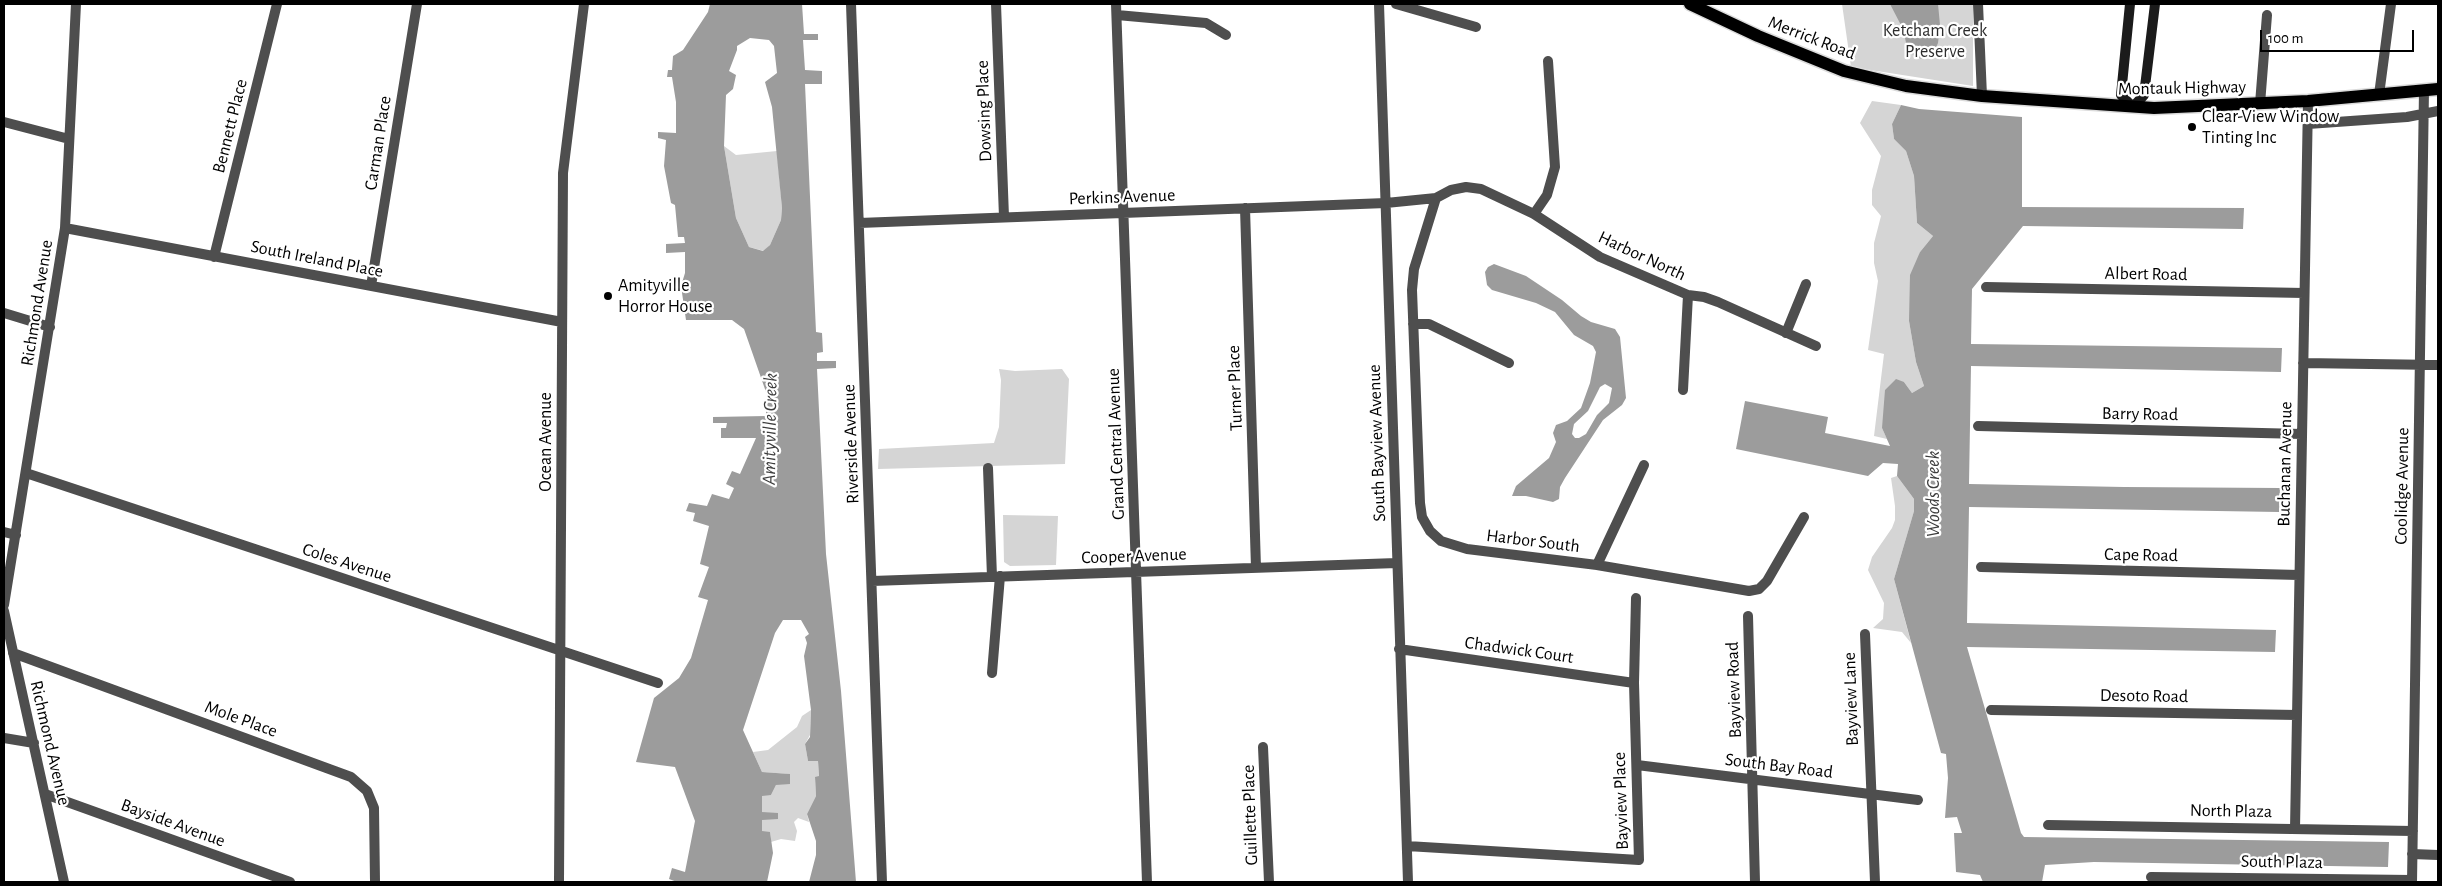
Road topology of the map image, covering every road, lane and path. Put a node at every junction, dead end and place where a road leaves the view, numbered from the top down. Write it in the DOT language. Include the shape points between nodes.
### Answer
graph roads {
  1 [pos="76,4"];
  2 [pos="277,4"];
  3 [pos="417,4"];
  4 [pos="584,4"];
  5 [pos="851,4"];
  6 [pos="996,4"];
  7 [pos="1116,4"];
  8 [pos="1379,4"];
  9 [pos="1396,4"];
  10 [pos="1690,4"];
  11 [pos="1978,4"];
  12 [pos="2130,4"];
  13 [pos="2155,4"];
  14 [pos="2391,4"];
  15 [pos="1117,15"];
  16 [pos="2267,16"];
  17 [pos="1476,27"];
  18 [pos="1226,35"];
  19 [pos="1548,60"];
  20 [pos="2438,89"];
  21 [pos="1927,90"];
  22 [pos="2424,90"];
  23 [pos="2379,95"];
  24 [pos="1982,96"];
  25 [pos="2308,101"];
  26 [pos="2260,104"];
  27 [pos="2132,107"];
  28 [pos="2438,111"];
  29 [pos="2423,114"];
  30 [pos="4,122"];
  31 [pos="2308,124"];
  32 [pos="70,140"];
  33 [pos="1436,198"];
  34 [pos="1386,203"];
  35 [pos="1246,208"];
  36 [pos="1123,213"];
  37 [pos="1534,214"];
  38 [pos="1004,217"];
  39 [pos="859,223"];
  40 [pos="65,228"];
  41 [pos="214,257"];
  42 [pos="1806,284"];
  43 [pos="371,286"];
  44 [pos="1986,288"];
  45 [pos="2304,293"];
  46 [pos="1688,295"];
  47 [pos="4,313"];
  48 [pos="562,322"];
  49 [pos="1412,324"];
  50 [pos="50,327"];
  51 [pos="1786,333"];
  52 [pos="1816,346"];
  53 [pos="1509,363"];
  54 [pos="2303,363"];
  55 [pos="2420,365"];
  56 [pos="2438,365"];
  57 [pos="1683,390"];
  58 [pos="1978,426"];
  59 [pos="2302,434"];
  60 [pos="1644,465"];
  61 [pos="988,468"];
  62 [pos="26,473"];
  63 [pos="1804,517"];
  64 [pos="4,532"];
  65 [pos="16,535"];
  66 [pos="1397,563"];
  67 [pos="1597,565"];
  68 [pos="1256,568"];
  69 [pos="1981,568"];
  70 [pos="1137,572"];
  71 [pos="2299,575"];
  72 [pos="996,576"];
  73 [pos="872,581"];
  74 [pos="1636,598"];
  75 [pos="4,604"];
  76 [pos="4,611"];
  77 [pos="1748,616"];
  78 [pos="1865,634"];
  79 [pos="1399,649"];
  80 [pos="561,650"];
  81 [pos="13,653"];
  82 [pos="992,673"];
  83 [pos="658,683"];
  84 [pos="1634,683"];
  85 [pos="1991,710"];
  86 [pos="2297,715"];
  87 [pos="4,738"];
  88 [pos="34,743"];
  89 [pos="1264,747"];
  90 [pos="1636,766"];
  91 [pos="1753,779"];
  92 [pos="1870,793"];
  93 [pos="45,794"];
  94 [pos="1918,800"];
  95 [pos="2048,825"];
  96 [pos="2295,828"];
  97 [pos="2413,831"];
  98 [pos="1407,846"];
  99 [pos="2412,854"];
  100 [pos="2438,855"];
  101 [pos="2151,877"];
  102 [pos="2412,881"];
  103 [pos="64,882"];
  104 [pos="289,882"];
  105 [pos="375,882"];
  106 [pos="559,882"];
  107 [pos="882,882"];
  108 [pos="1147,882"];
  109 [pos="1269,882"];
  110 [pos="1408,882"];
  111 [pos="1755,882"];
  112 [pos="1875,882"];
  1 -- 32 [label="street, Richmond Avenue"];
  2 -- 41 [label="street, Bennett Place"];
  3 -- 43 [label="street, Carman Place"];
  4 -- 48 [label="street, Ocean Avenue" via="563,172"];
  5 -- 39 [label="street, Riverside Avenue"];
  6 -- 38 [label="street, Dowsing Place"];
  7 -- 15 [label="street, Grand Central Avenue"];
  8 -- 34 [label="street, South Bayview Avenue"];
  9 -- 17 [label="street"];
  10 -- 21 [label="main road, Merrick Road" via="1840,70"];
  11 -- 24 [label="street"];
  12 -- 27 [label="street" via="2121,95"];
  13 -- 27 [label="street" via="2144,95"];
  14 -- 23 [label="street"];
  15 -- 18 [label="street" via="1206,23"];
  15 -- 36 [label="street, Grand Central Avenue"];
  16 -- 26 [label="street"];
  19 -- 37 [label="street" via="1555,167 1546,195"];
  20 -- 22 [label="main road, Montauk Highway"];
  21 -- 24 [label="main road, Montauk Highway"];
  22 -- 23 [label="main road, Montauk Highway"];
  22 -- 29 [label="street, Coolidge Avenue"];
  23 -- 25 [label="main road, Montauk Highway"];
  24 -- 27 [label="main road, Montauk Highway"];
  25 -- 26 [label="main road, Montauk Highway"];
  25 -- 31 [label="street, Buchanan Avenue"];
  26 -- 27 [label="main road, Montauk Highway"];
  28 -- 29 [label="street"];
  29 -- 31 [label="street"];
  29 -- 55 [label="street, Coolidge Avenue"];
  30 -- 32 [label="street"];
  31 -- 45 [label="street, Buchanan Avenue"];
  32 -- 40 [label="street, Richmond Avenue"];
  33 -- 34 [label="street, Harbor North"];
  33 -- 37 [label="street, Harbor North" via="1451,190 1481,189"];
  33 -- 49 [label="street, Harbor South" via="1414,269"];
  34 -- 35 [label="street, Perkins Avenue"];
  34 -- 66 [label="street, South Bayview Avenue"];
  35 -- 36 [label="street, Perkins Avenue"];
  35 -- 68 [label="street, Turner Place"];
  36 -- 38 [label="street, Perkins Avenue"];
  36 -- 70 [label="street, Grand Central Avenue"];
  37 -- 46 [label="street, Harbor North" via="1600,258"];
  38 -- 39 [label="street, Perkins Avenue"];
  39 -- 73 [label="street, Riverside Avenue"];
  40 -- 41 [label="street, South Ireland Place"];
  40 -- 50 [label="street, Richmond Avenue"];
  41 -- 43 [label="street, South Ireland Place"];
  42 -- 51 [label="street"];
  43 -- 48 [label="street, South Ireland Place"];
  44 -- 45 [label="street, Albert Road"];
  45 -- 54 [label="street, Buchanan Avenue"];
  46 -- 51 [label="street, Harbor North" via="1718,302"];
  46 -- 57 [label="street, Harbor North"];
  47 -- 50 [label="street"];
  48 -- 80 [label="street, Ocean Avenue"];
  49 -- 53 [label="street" via="1429,324"];
  49 -- 67 [label="street, Harbor South" via="1420,503 1422,517 1430,531 1453,546"];
  50 -- 62 [label="street, Richmond Avenue"];
  51 -- 52 [label="street, Harbor North"];
  54 -- 55 [label="street"];
  54 -- 59 [label="street, Buchanan Avenue"];
  55 -- 56 [label="street"];
  55 -- 97 [label="street, Coolidge Avenue"];
  58 -- 59 [label="street, Barry Road"];
  59 -- 71 [label="street, Buchanan Avenue"];
  60 -- 67 [label="street"];
  61 -- 72 [label="street"];
  62 -- 65 [label="street, Richmond Avenue"];
  62 -- 80 [label="street, Coles Avenue"];
  63 -- 67 [label="street, Harbor South" via="1767,582 1759,589 1749,591"];
  64 -- 65 [label="street"];
  65 -- 75 [label="street, Richmond Avenue"];
  66 -- 68 [label="street, Cooper Avenue"];
  66 -- 79 [label="street, South Bayview Avenue"];
  68 -- 70 [label="street, Cooper Avenue"];
  69 -- 71 [label="street, Cape Road"];
  70 -- 72 [label="street, Cooper Avenue"];
  70 -- 108 [label="street, Grand Central Avenue"];
  71 -- 86 [label="street, Buchanan Avenue"];
  72 -- 73 [label="street, Cooper Avenue"];
  72 -- 82 [label="street"];
  73 -- 107 [label="street, Riverside Avenue"];
  74 -- 84 [label="street, Bayview Place"];
  76 -- 81 [label="street, Richmond Avenue"];
  77 -- 91 [label="street, Bayview Road"];
  78 -- 92 [label="street, Bayview Lane"];
  79 -- 84 [label="street, Chadwick Court"];
  79 -- 98 [label="street, South Bayview Avenue"];
  80 -- 83 [label="street, Coles Avenue"];
  80 -- 106 [label="street, Ocean Avenue"];
  81 -- 88 [label="street, Richmond Avenue"];
  81 -- 105 [label="street, Mole Place" via="351,777 367,791 374,808"];
  84 -- 90 [label="street, Bayview Place"];
  85 -- 86 [label="street, Desoto Road"];
  86 -- 96 [label="street, Buchanan Avenue"];
  87 -- 88 [label="street"];
  88 -- 93 [label="street, Richmond Avenue"];
  89 -- 109 [label="street, Guillette Place"];
  90 -- 91 [label="street, South Bay Road"];
  90 -- 98 [label="street, Bayview Place" via="1639,860"];
  91 -- 92 [label="street, South Bay Road"];
  91 -- 111 [label="street, Bayview Road"];
  92 -- 94 [label="street, South Bay Road"];
  92 -- 112 [label="street, Bayview Lane"];
  93 -- 103 [label="street, Richmond Avenue"];
  93 -- 104 [label="street, Bayside Avenue"];
  95 -- 96 [label="street, North Plaza"];
  96 -- 97 [label="street, North Plaza"];
  97 -- 99 [label="street, Coolidge Avenue"];
  98 -- 110 [label="street, South Bayview Avenue"];
  99 -- 100 [label="street"];
  99 -- 102 [label="street, Coolidge Avenue"];
  101 -- 102 [label="street, South Plaza"];
}
